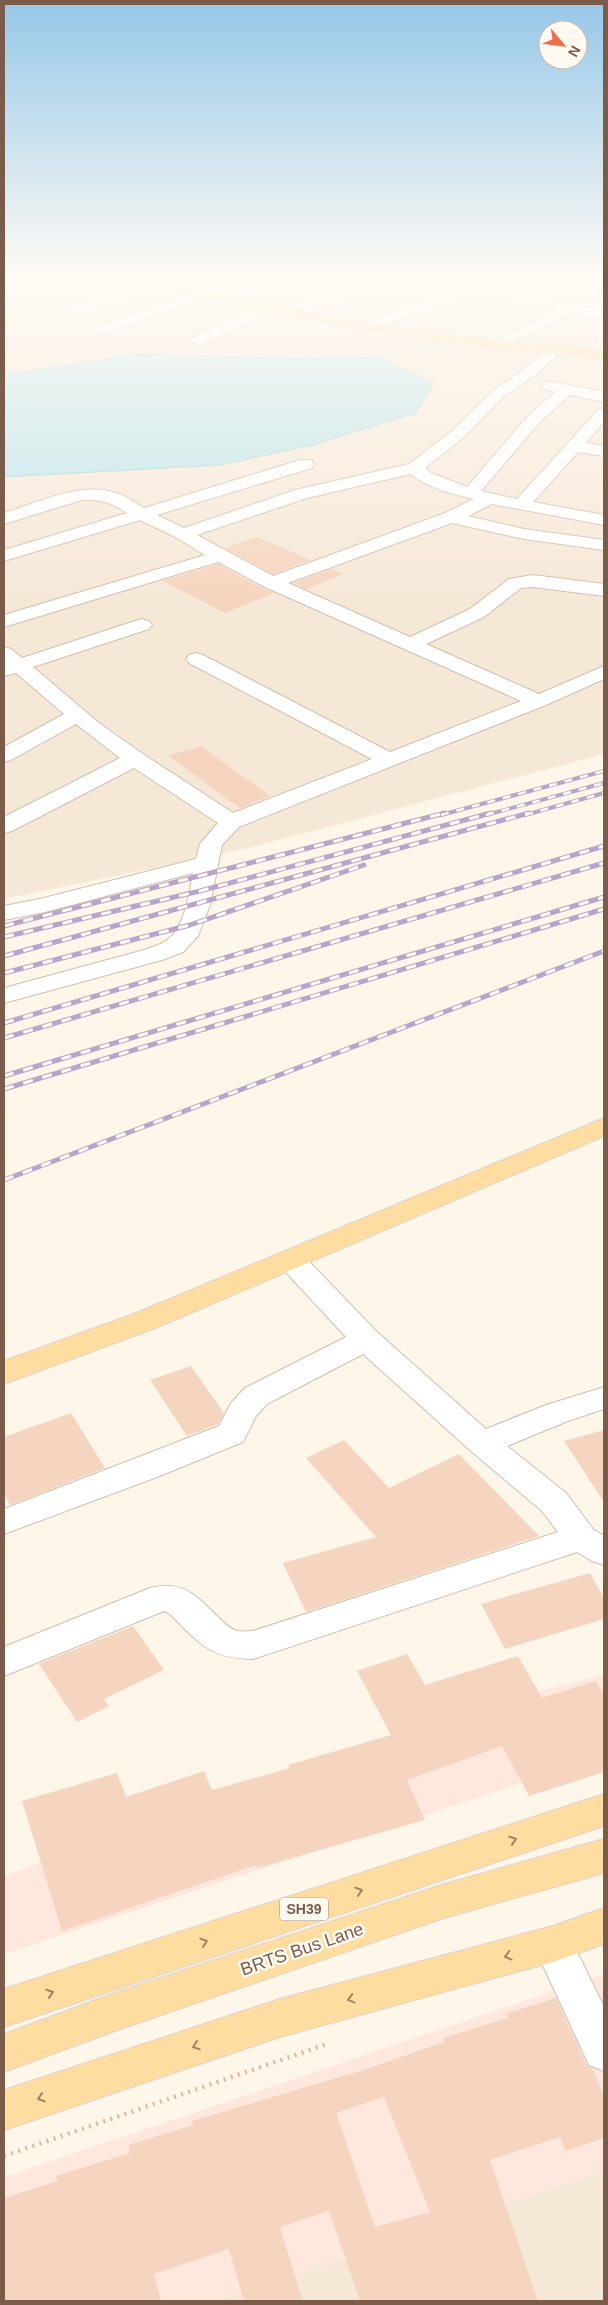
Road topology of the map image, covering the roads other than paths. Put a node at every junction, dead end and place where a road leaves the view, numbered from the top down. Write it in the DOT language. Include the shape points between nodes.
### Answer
graph roads {
  1 [pos="508,387"];
  2 [pos="551,387"];
  3 [pos="566,390"];
  4 [pos="604,397"];
  5 [pos="604,413"];
  6 [pos="574,446"];
  7 [pos="604,451"];
  8 [pos="306,464"];
  9 [pos="414,468"];
  10 [pos="471,492"];
  11 [pos="490,498"];
  12 [pos="521,505"];
  13 [pos="604,508"];
  14 [pos="142,515"];
  15 [pos="450,517"];
  16 [pos="4,519"];
  17 [pos="596,519"];
  18 [pos="184,534"];
  19 [pos="604,545"];
  20 [pos="4,556"];
  21 [pos="220,556"];
  22 [pos="523,564"];
  23 [pos="604,573"];
  24 [pos="272,583"];
  25 [pos="604,590"];
  26 [pos="4,621"];
  27 [pos="142,625"];
  28 [pos="410,644"];
  29 [pos="196,659"];
  30 [pos="9,663"];
  31 [pos="604,672"];
  32 [pos="539,701"];
  33 [pos="77,714"];
  34 [pos="4,756"];
  35 [pos="135,759"];
  36 [pos="388,759"];
  37 [pos="231,822"];
  38 [pos="4,826"];
  39 [pos="206,863"];
  40 [pos="4,913"];
  41 [pos="4,996"];
  42 [pos="604,1126"];
  43 [pos="291,1260"];
  44 [pos="366,1339"];
  45 [pos="4,1373"];
  46 [pos="604,1398"];
  47 [pos="482,1443"];
  48 [pos="4,1522"];
  49 [pos="593,1545"];
  50 [pos="4,1662"];
  51 [pos="604,1810"];
  52 [pos="604,1856"];
  53 [pos="604,1926"];
  54 [pos="553,1944"];
  55 [pos="4,2008"];
  56 [pos="604,2051"];
  57 [pos="4,2053"];
  58 [pos="4,2110"];
  1 -- 9 [label="street" via="436,454"];
  2 -- 3 [label="street"];
  3 -- 4 [label="street"];
  3 -- 10 [label="street" via="534,420"];
  5 -- 6 [label="street"];
  6 -- 7 [label="street"];
  6 -- 12 [label="street"];
  8 -- 14 [label="street"];
  9 -- 10 [label="street" via="418,474 432,481"];
  9 -- 18 [label="street" via="301,494"];
  10 -- 11 [label="street"];
  11 -- 12 [label="street"];
  11 -- 15 [label="street"];
  12 -- 17 [label="street"];
  13 -- 17 [label="street"];
  14 -- 16 [label="street" via="117,499 93,494 67,498"];
  14 -- 18 [label="street"];
  14 -- 20 [label="street"];
  15 -- 19 [label="street" via="524,534"];
  15 -- 24 [label="street"];
  18 -- 21 [label="street"];
  21 -- 24 [label="street"];
  21 -- 26 [label="street"];
  22 -- 23 [label="street"];
  24 -- 28 [label="street"];
  25 -- 28 [label="street" via="533,581 516,583 477,613"];
  27 -- 30 [label="street"];
  28 -- 32 [label="street"];
  29 -- 36 [label="street"];
  30 -- 33 [label="street"];
  31 -- 32 [label="street"];
  32 -- 36 [label="street"];
  33 -- 34 [label="street"];
  33 -- 35 [label="street"];
  35 -- 37 [label="street"];
  35 -- 38 [label="street"];
  36 -- 37 [label="street"];
  37 -- 39 [label="street" via="211,844"];
  39 -- 40 [label="street"];
  39 -- 41 [label="street" via="198,905 186,936 174,947"];
  42 -- 43 [label="main road"];
  43 -- 44 [label="street"];
  43 -- 45 [label="main road" via="147,1320"];
  44 -- 47 [label="street"];
  44 -- 48 [label="street" via="256,1396 242,1411 232,1434"];
  46 -- 47 [label="street"];
  47 -- 49 [label="street" via="554,1502"];
  49 -- 50 [label="street" via="253,1646 232,1645 214,1635 182,1604 167,1597 150,1601"];
  55 -- 51 [label="main road, SH39, one-way"];
  52 -- 57 [label="main road, BRTS Bus Lane" via="444,1901 109,2014"];
  53 -- 54 [label="main road"];
  54 -- 56 [label="street"];
  54 -- 58 [label="main road, one-way" via="280,2018"];
}
